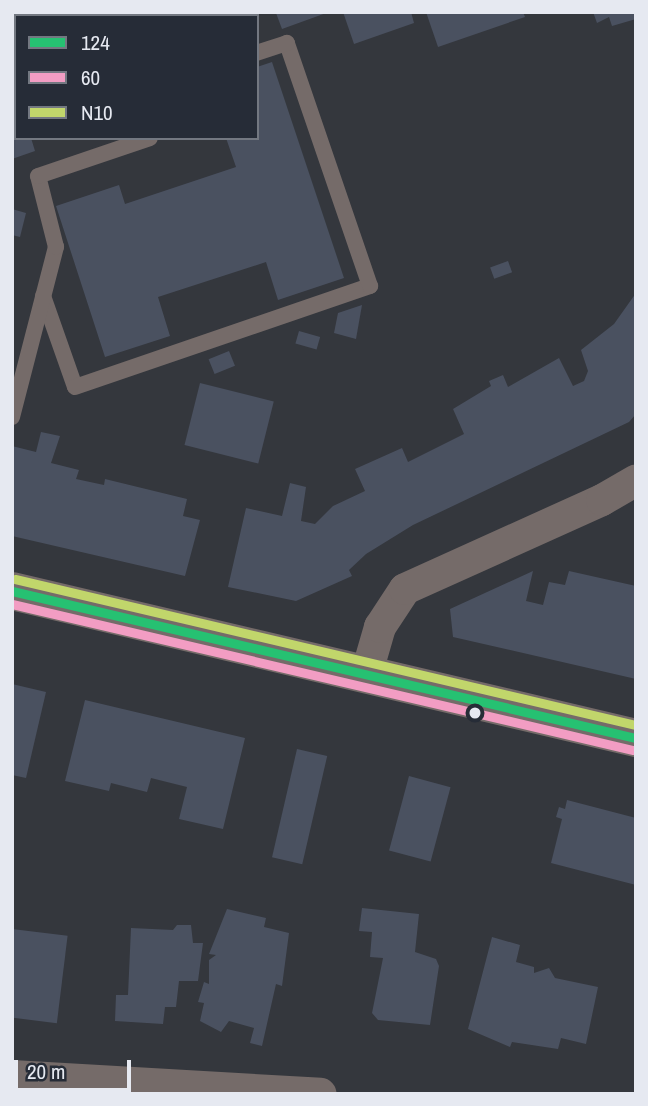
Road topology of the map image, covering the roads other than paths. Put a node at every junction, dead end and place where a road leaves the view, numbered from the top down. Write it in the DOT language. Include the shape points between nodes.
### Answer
graph roads {
  1 [pos="259,52"];
  2 [pos="144,140"];
  3 [pos="43,296"];
  4 [pos="12,417"];
  5 [pos="636,480"];
  6 [pos="12,592"];
  7 [pos="367,672"];
  8 [pos="636,738"];
  9 [pos="12,1076"];
  10 [pos="320,1094"];
  1 -- 3 [label="lane" via="287,43 370,286 75,387"];
  2 -- 3 [label="lane" via="38,176 56,247"];
  3 -- 4 [label="lane"];
  5 -- 7 [label="street" via="602,500 405,589 380,627"];
  6 -- 7 [label="street"];
  7 -- 8 [label="street"];
  9 -- 10 [label="street"];
}
